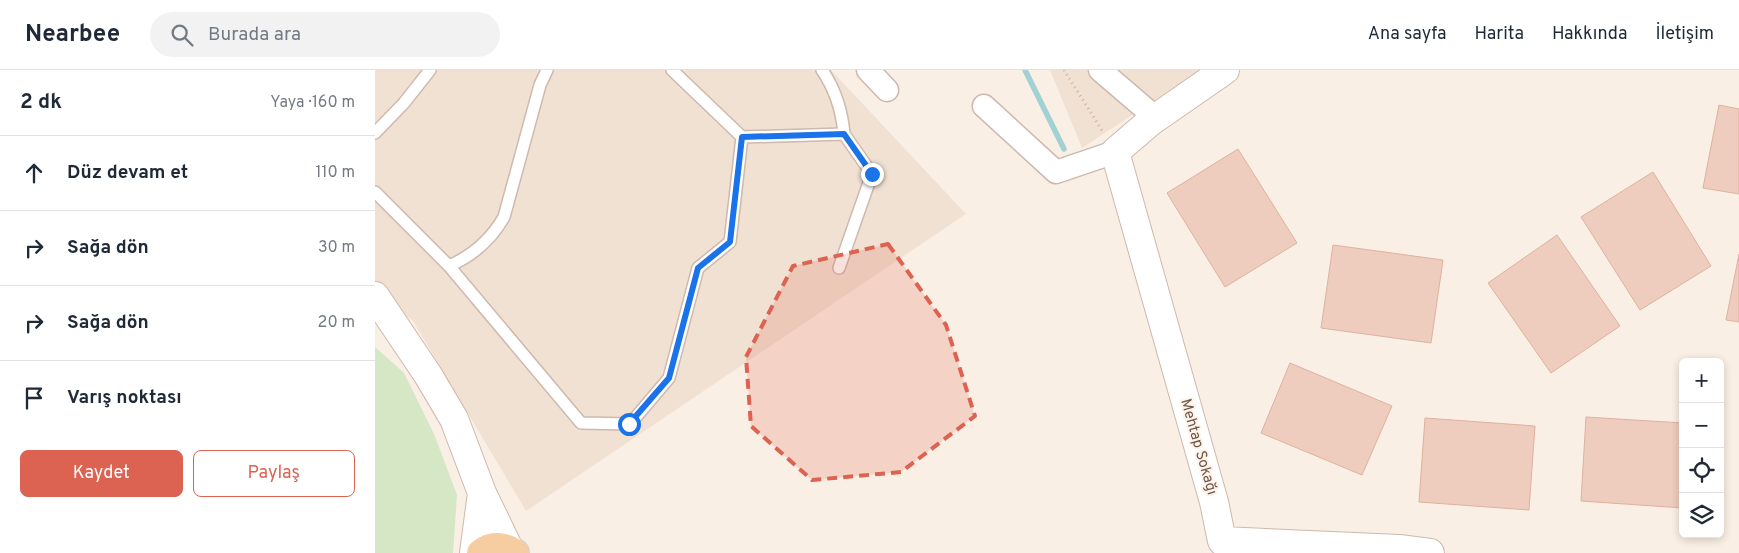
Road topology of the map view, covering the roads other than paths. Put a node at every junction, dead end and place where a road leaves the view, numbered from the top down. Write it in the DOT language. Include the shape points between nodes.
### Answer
graph roads {
  1 [pos="430,70"];
  2 [pos="547,70"];
  3 [pos="672,70"];
  4 [pos="822,70"];
  5 [pos="868,70"];
  6 [pos="1100,70"];
  7 [pos="1225,70"];
  8 [pos="887,90"];
  9 [pos="984,106"];
  10 [pos="1156,118"];
  11 [pos="375,133"];
  12 [pos="844,134"];
  13 [pos="742,137"];
  14 [pos="1115,152"];
  15 [pos="375,192"];
  16 [pos="449,266"];
  17 [pos="839,268"];
  18 [pos="375,296"];
  19 [pos="482,494"];
  20 [pos="512,551"];
  21 [pos="474,553"];
  22 [pos="481,553"];
  23 [pos="1430,553"];
  1 -- 11 [label="lane"];
  2 -- 16 [label="lane" via="504,216 482,246"];
  3 -- 13 [label="lane"];
  4 -- 12 [label="lane" via="839,103"];
  5 -- 8 [label="street"];
  6 -- 10 [label="street"];
  7 -- 10 [label="street"];
  9 -- 14 [label="street" via="1056,172"];
  10 -- 14 [label="street"];
  12 -- 13 [label="lane"];
  12 -- 17 [label="lane" via="872,174"];
  13 -- 16 [label="lane" via="730,242 698,268 669,378 629,424 581,422"];
  14 -- 23 [label="street, Mehtap Sokağı" via="1214,502 1222,541"];
  15 -- 16 [label="lane"];
  18 -- 19 [label="street" via="454,419"];
  19 -- 20 [label="street"];
  19 -- 21 [label="street"];
  20 -- 22 [label="main road" via="491,547"];
}
